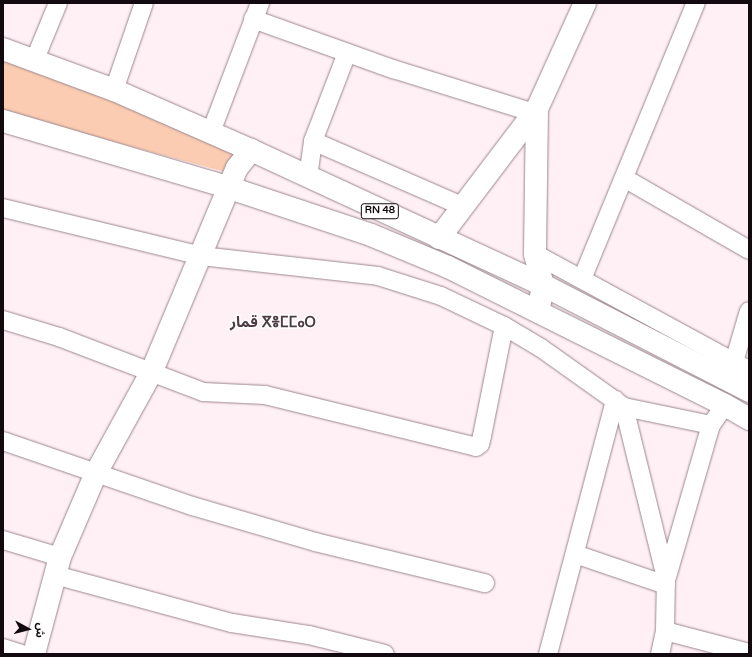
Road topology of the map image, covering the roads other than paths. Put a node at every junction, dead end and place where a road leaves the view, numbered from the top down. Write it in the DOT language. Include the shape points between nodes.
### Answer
graph roads {
  1 [pos="58,3"];
  2 [pos="144,3"];
  3 [pos="585,3"];
  4 [pos="696,3"];
  5 [pos="256,11"];
  6 [pos="3,49"];
  7 [pos="347,53"];
  8 [pos="35,59"];
  9 [pos="114,90"];
  10 [pos="536,111"];
  11 [pos="3,121"];
  12 [pos="211,132"];
  13 [pos="313,141"];
  14 [pos="252,150"];
  15 [pos="308,177"];
  16 [pos="624,178"];
  17 [pos="230,188"];
  18 [pos="462,206"];
  19 [pos="3,208"];
  20 [pos="439,238"];
  21 [pos="749,250"];
  22 [pos="535,254"];
  23 [pos="201,256"];
  24 [pos="582,279"];
  25 [pos="543,285"];
  26 [pos="749,311"];
  27 [pos="538,312"];
  28 [pos="3,320"];
  29 [pos="504,326"];
  30 [pos="152,371"];
  31 [pos="742,377"];
  32 [pos="619,403"];
  33 [pos="726,405"];
  34 [pos="749,419"];
  35 [pos="711,425"];
  36 [pos="3,441"];
  37 [pos="96,472"];
  38 [pos="3,540"];
  39 [pos="575,554"];
  40 [pos="57,566"];
  41 [pos="666,581"];
  42 [pos="485,583"];
  43 [pos="665,631"];
  44 [pos="3,648"];
  45 [pos="749,653"];
  46 [pos="22,654"];
  47 [pos="34,654"];
  48 [pos="385,654"];
  49 [pos="548,654"];
  50 [pos="660,654"];
  1 -- 8 [label="street"];
  2 -- 9 [label="street"];
  3 -- 10 [label="main road"];
  4 -- 16 [label="street"];
  5 -- 7 [label="street"];
  5 -- 12 [label="street"];
  6 -- 8 [label="main road, RN 48"];
  7 -- 10 [label="street"];
  7 -- 13 [label="street"];
  8 -- 9 [label="main road, RN 48"];
  9 -- 12 [label="main road, RN 48"];
  10 -- 18 [label="main road"];
  10 -- 22 [label="main road"];
  11 -- 17 [label="main road, RN 48"];
  12 -- 14 [label="main road, RN 48"];
  13 -- 15 [label="street"];
  13 -- 18 [label="street"];
  14 -- 15 [label="main road, RN 48"];
  14 -- 17 [label="main road" via="237,168"];
  15 -- 20 [label="main road, RN 48"];
  16 -- 21 [label="street"];
  16 -- 24 [label="street"];
  17 -- 23 [label="main road"];
  17 -- 27 [label="main road, RN 48" via="371,235 448,267"];
  18 -- 20 [label="main road"];
  19 -- 23 [label="street"];
  20 -- 25 [label="main road, RN 48"];
  22 -- 24 [label="street"];
  22 -- 25 [label="main road"];
  23 -- 29 [label="street" via="378,276 441,296"];
  23 -- 30 [label="main road"];
  24 -- 31 [label="street"];
  25 -- 27 [label="main road"];
  25 -- 31 [label="main road, RN 48"];
  26 -- 31 [label="street"];
  27 -- 33 [label="main road, RN 48"];
  28 -- 30 [label="street"];
  29 -- 30 [label="street" via="482,436 480,444 476,447 265,395 203,392"];
  29 -- 32 [label="street"];
  30 -- 37 [label="main road"];
  32 -- 35 [label="street"];
  32 -- 39 [label="street"];
  32 -- 41 [label="street"];
  33 -- 34 [label="main road, RN 48"];
  33 -- 35 [label="street"];
  35 -- 41 [label="street"];
  36 -- 37 [label="street"];
  37 -- 40 [label="main road"];
  37 -- 42 [label="street" via="192,506 315,542"];
  38 -- 40 [label="street"];
  39 -- 41 [label="street"];
  39 -- 49 [label="street"];
  40 -- 47 [label="main road"];
  40 -- 48 [label="street" via="232,624 309,635"];
  41 -- 43 [label="street"];
  43 -- 45 [label="street"];
  43 -- 50 [label="street"];
  44 -- 46 [label="street"];
}
